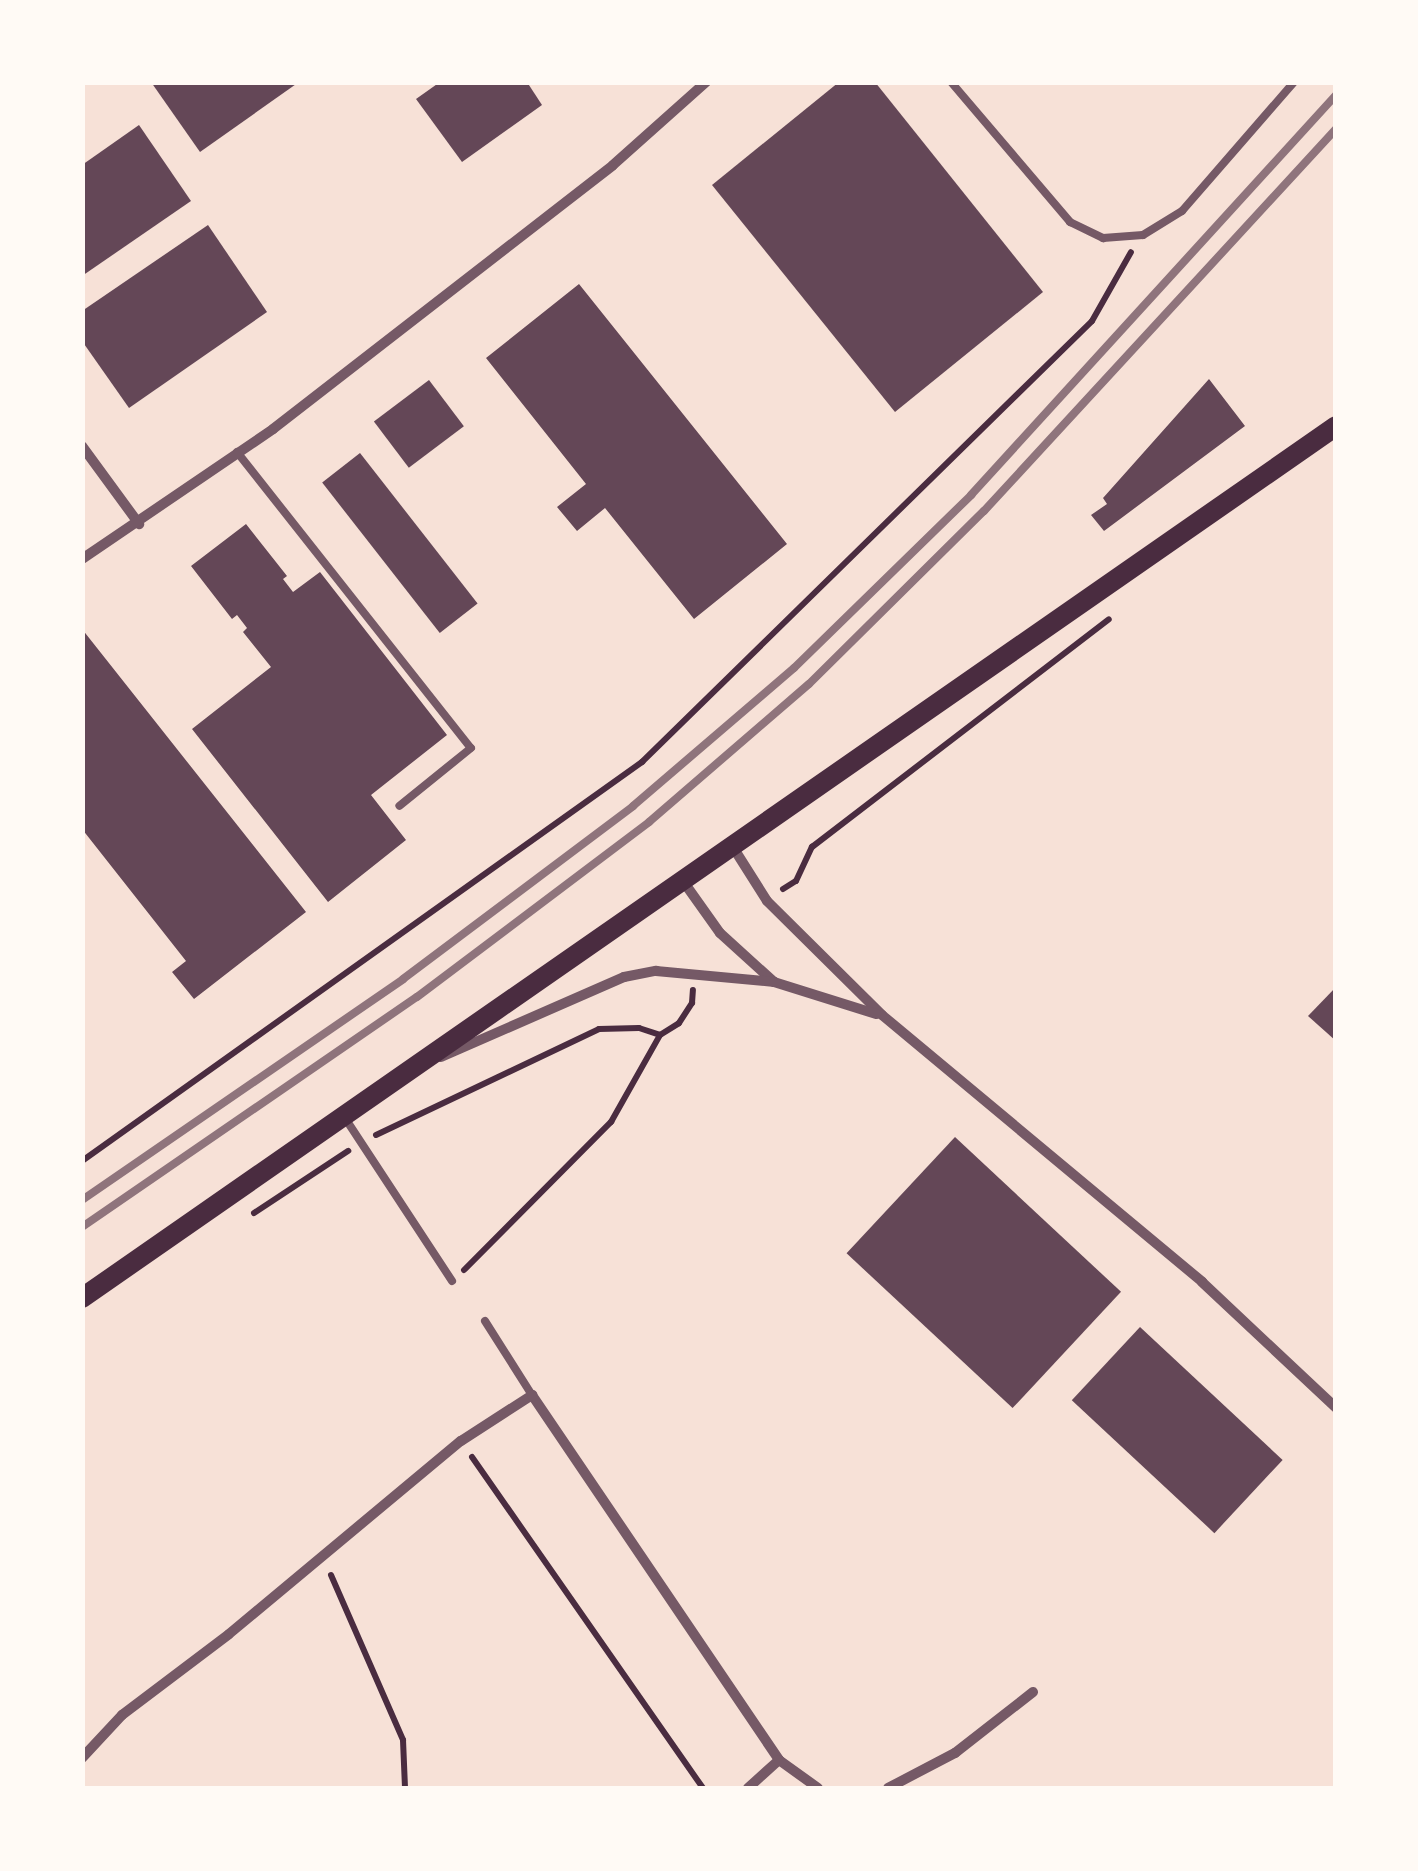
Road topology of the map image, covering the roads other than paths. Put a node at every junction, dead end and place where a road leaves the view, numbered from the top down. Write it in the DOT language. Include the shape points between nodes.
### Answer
graph roads {
  1 [pos="706,82"];
  2 [pos="951,82"];
  3 [pos="1294,82"];
  4 [pos="1336,426"];
  5 [pos="82,446"];
  6 [pos="237,452"];
  7 [pos="139,524"];
  8 [pos="82,559"];
  9 [pos="399,806"];
  10 [pos="731,843"];
  11 [pos="682,880"];
  12 [pos="774,982"];
  13 [pos="882,1016"];
  14 [pos="419,1066"];
  15 [pos="343,1115"];
  16 [pos="452,1281"];
  17 [pos="82,1298"];
  18 [pos="485,1321"];
  19 [pos="532,1396"];
  20 [pos="1336,1408"];
  21 [pos="1032,1692"];
  22 [pos="82,1758"];
  23 [pos="779,1760"];
  24 [pos="748,1788"];
  25 [pos="818,1788"];
  26 [pos="888,1788"];
  1 -- 6 [label="street" via="613,165"];
  2 -- 3 [label="lane" via="1070,222 1103,238 1143,234 1182,211"];
  4 -- 10 [label="main road"];
  5 -- 7 [label="street"];
  6 -- 7 [label="street"];
  6 -- 9 [label="lane" via="471,748"];
  7 -- 8 [label="street"];
  10 -- 11 [label="main road"];
  10 -- 13 [label="street" via="767,901"];
  11 -- 12 [label="street" via="720,933"];
  11 -- 14 [label="main road"];
  12 -- 13 [label="street"];
  12 -- 14 [label="street" via="656,970 624,977"];
  13 -- 20 [label="street" via="1202,1282"];
  14 -- 15 [label="main road"];
  15 -- 16 [label="lane"];
  15 -- 17 [label="main road"];
  18 -- 19 [label="lane"];
  19 -- 22 [label="street" via="461,1441 122,1716"];
  19 -- 23 [label="street"];
  21 -- 26 [label="street" via="954,1753"];
  23 -- 24 [label="street"];
  23 -- 25 [label="street"];
}
